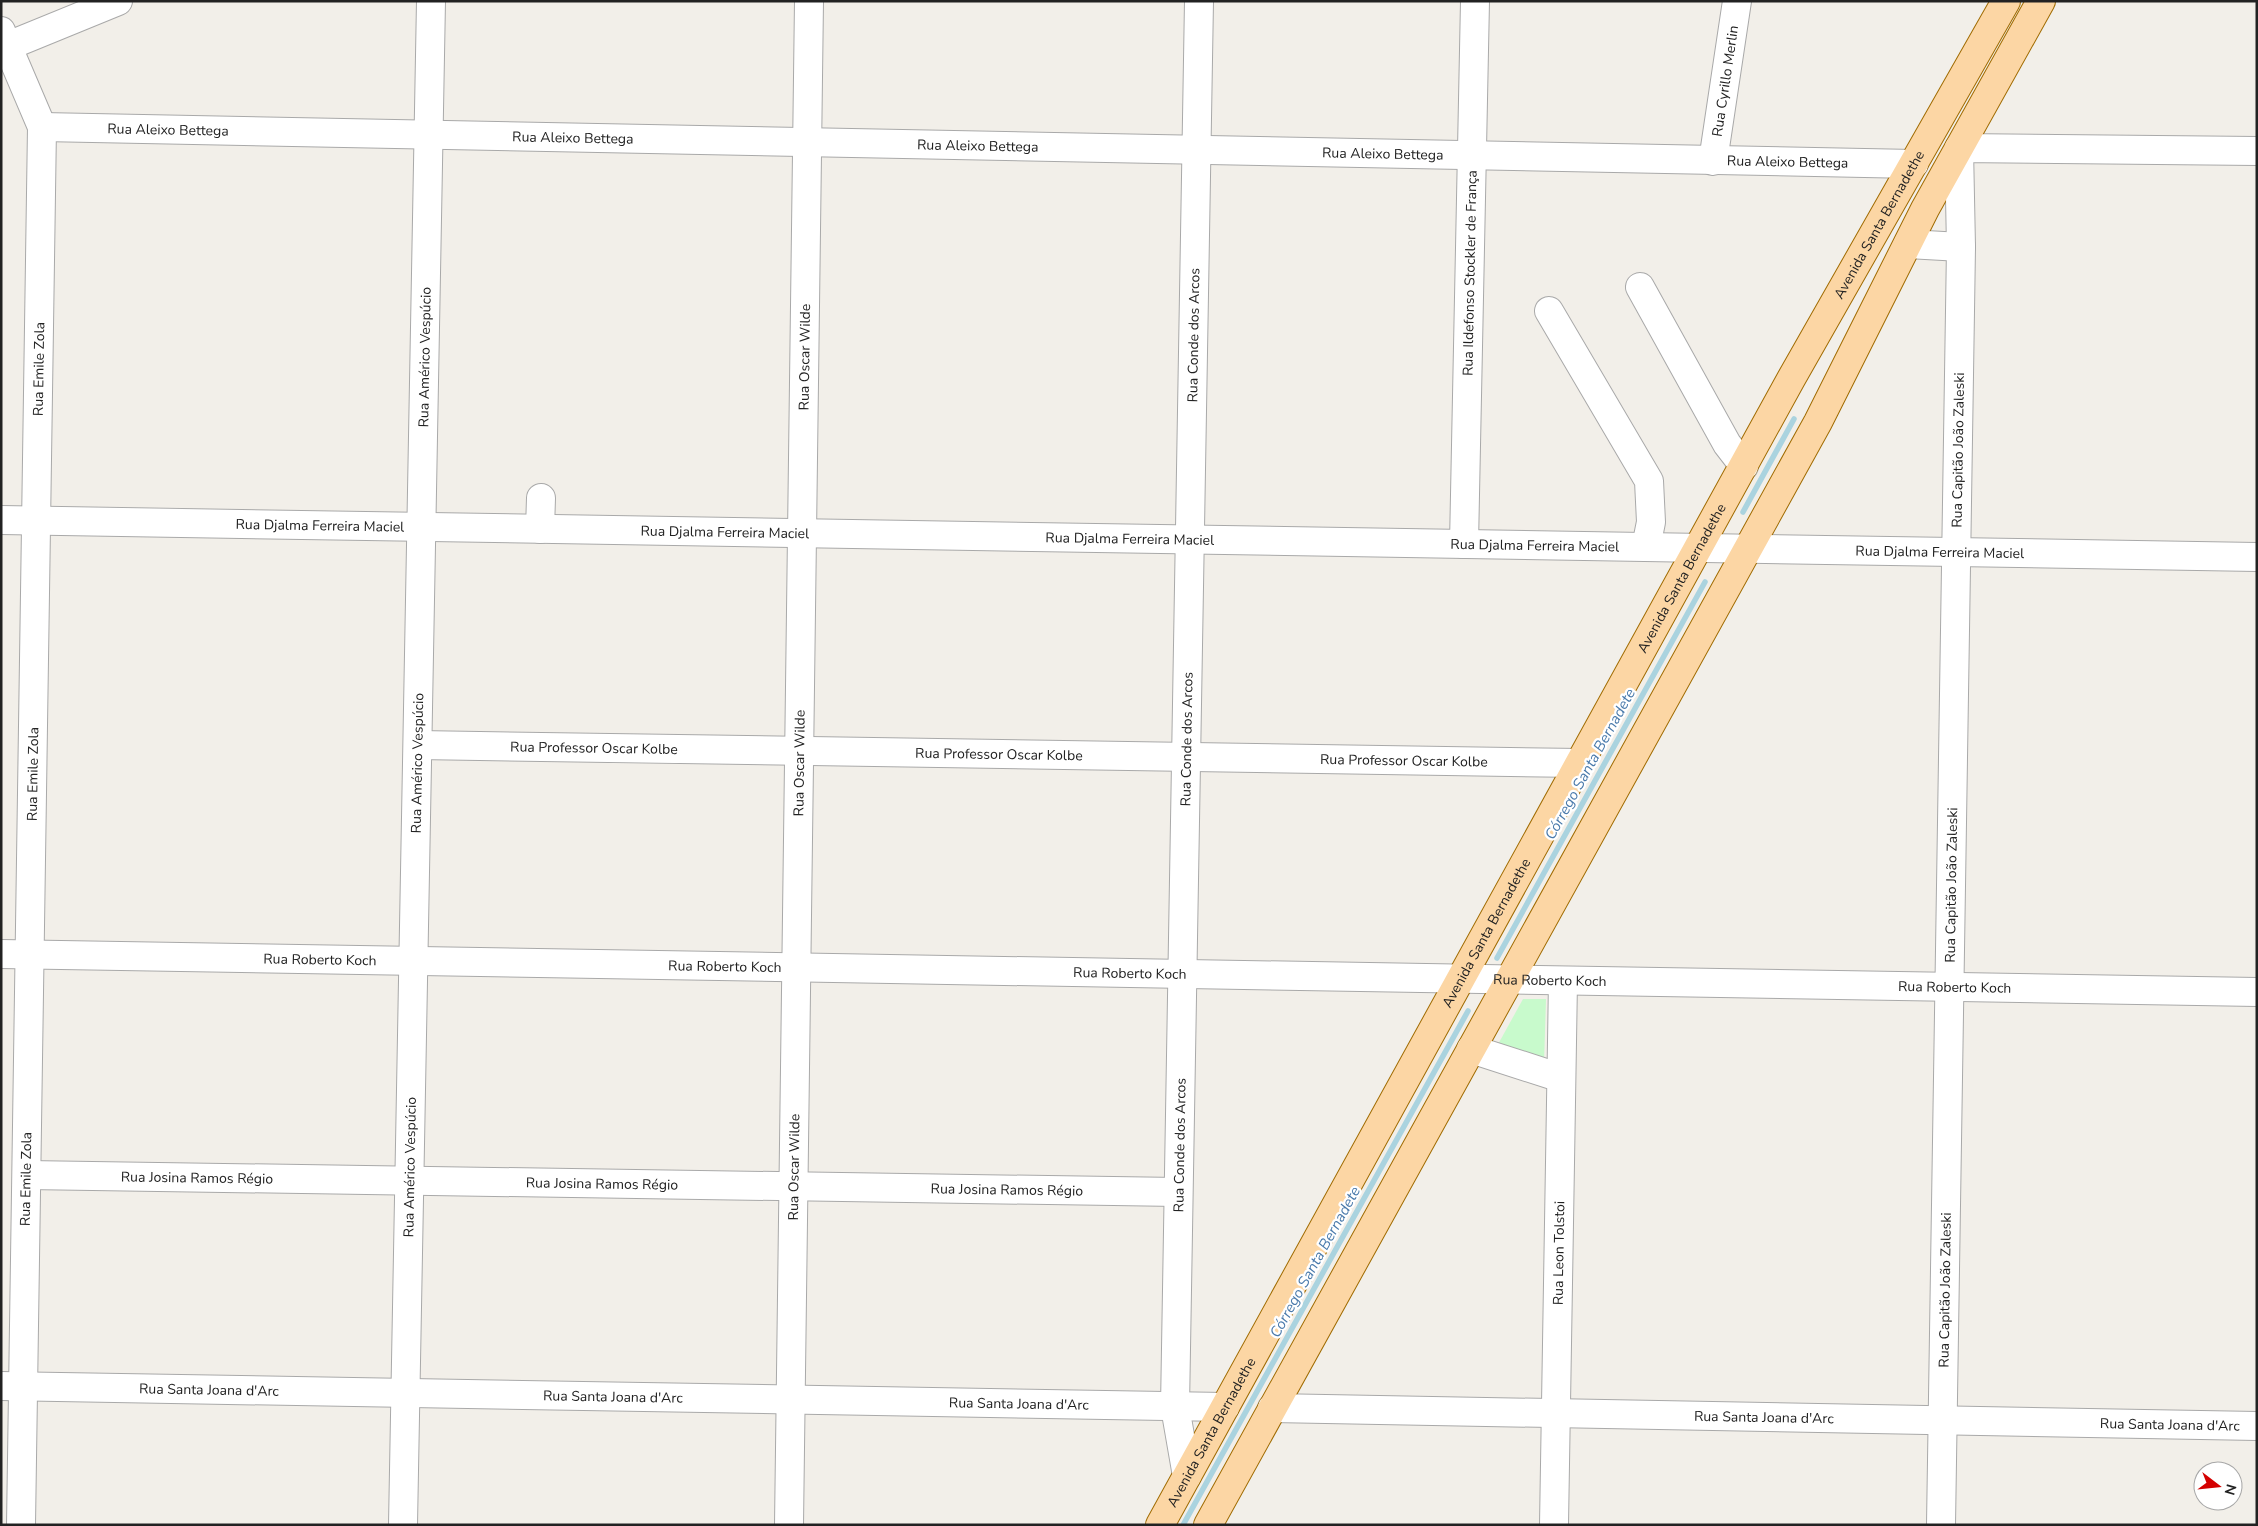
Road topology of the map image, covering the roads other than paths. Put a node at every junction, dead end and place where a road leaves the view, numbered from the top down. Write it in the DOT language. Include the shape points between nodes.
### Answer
graph roads {
  1 [pos="118,1"];
  2 [pos="431,1"];
  3 [pos="809,1"];
  4 [pos="1199,1"];
  5 [pos="1475,1"];
  6 [pos="1737,1"];
  7 [pos="2006,1"];
  8 [pos="2041,1"];
  9 [pos="5,39"];
  10 [pos="42,127"];
  11 [pos="429,135"];
  12 [pos="807,142"];
  13 [pos="1959,148"];
  14 [pos="1196,150"];
  15 [pos="2257,151"];
  16 [pos="1472,156"];
  17 [pos="1713,161"];
  18 [pos="1914,164"];
  19 [pos="1908,244"];
  20 [pos="1961,247"];
  21 [pos="1640,287"];
  22 [pos="1549,311"];
  23 [pos="1744,466"];
  24 [pos="541,498"];
  25 [pos="1,520"];
  26 [pos="37,521"];
  27 [pos="422,527"];
  28 [pos="540,529"];
  29 [pos="802,534"];
  30 [pos="1190,540"];
  31 [pos="1464,544"];
  32 [pos="1646,547"];
  33 [pos="1698,548"];
  34 [pos="1747,549"];
  35 [pos="1956,552"];
  36 [pos="2257,557"];
  37 [pos="418,745"];
  38 [pos="799,751"];
  39 [pos="1186,757"];
  40 [pos="1580,763"];
  41 [pos="1,954"];
  42 [pos="30,954"];
  43 [pos="414,961"];
  44 [pos="796,967"];
  45 [pos="1182,974"];
  46 [pos="1461,979"];
  47 [pos="1510,980"];
  48 [pos="1563,980"];
  49 [pos="1950,987"];
  50 [pos="2257,992"];
  51 [pos="1471,1049"];
  52 [pos="1561,1078"];
  53 [pos="26,1175"];
  54 [pos="410,1181"];
  55 [pos="794,1187"];
  56 [pos="1178,1192"];
  57 [pos="12,1386"];
  58 [pos="406,1393"];
  59 [pos="791,1400"];
  60 [pos="1174,1406"];
  61 [pos="1225,1407"];
  62 [pos="1272,1408"];
  63 [pos="1556,1413"];
  64 [pos="1943,1420"];
  65 [pos="2257,1426"];
  66 [pos="1187,1476"];
  67 [pos="21,1525"];
  68 [pos="403,1525"];
  69 [pos="789,1525"];
  70 [pos="1160,1525"];
  71 [pos="1208,1525"];
  72 [pos="1554,1525"];
  73 [pos="1941,1525"];
  1 -- 9 [label="street"];
  2 -- 11 [label="street, Rua Américo Vespúcio"];
  3 -- 12 [label="street, Rua Oscar Wilde"];
  4 -- 14 [label="street, Rua Conde dos Arcos"];
  5 -- 16 [label="street, Rua Ildefonso Stockler de França"];
  6 -- 17 [label="street, Rua Cyrillo Merlin"];
  7 -- 18 [label="main road, Avenida Santa Bernadethe"];
  8 -- 13 [label="main road"];
  9 -- 10 [label="street, Rua Emile Zola"];
  10 -- 11 [label="street, Rua Aleixo Bettega"];
  10 -- 26 [label="street, Rua Emile Zola"];
  11 -- 12 [label="street, Rua Aleixo Bettega"];
  11 -- 27 [label="street, Rua Américo Vespúcio"];
  12 -- 14 [label="street, Rua Aleixo Bettega"];
  12 -- 29 [label="street, Rua Oscar Wilde"];
  13 -- 15 [label="street"];
  13 -- 19 [label="main road"];
  13 -- 20 [label="street, Rua Capitão João Zaleski"];
  14 -- 16 [label="street, Rua Aleixo Bettega"];
  14 -- 30 [label="street, Rua Conde dos Arcos"];
  16 -- 17 [label="street, Rua Aleixo Bettega"];
  16 -- 31 [label="street, Rua Ildefonso Stockler de França"];
  17 -- 18 [label="street, Rua Aleixo Bettega"];
  18 -- 23 [label="main road, Avenida Santa Bernadethe"];
  19 -- 20 [label="street"];
  19 -- 34 [label="main road" via="1818,422"];
  20 -- 35 [label="street, Rua Capitão João Zaleski"];
  21 -- 23 [label="street" via="1727,444"];
  22 -- 32 [label="street" via="1649,481 1651,522"];
  23 -- 33 [label="main road, Avenida Santa Bernadethe"];
  24 -- 28 [label="street"];
  25 -- 26 [label="street, Rua Djalma Ferreira Maciel"];
  26 -- 27 [label="street, Rua Djalma Ferreira Maciel"];
  26 -- 42 [label="street, Rua Emile Zola"];
  27 -- 28 [label="street, Rua Djalma Ferreira Maciel"];
  27 -- 37 [label="street, Rua Américo Vespúcio"];
  28 -- 29 [label="street, Rua Djalma Ferreira Maciel"];
  29 -- 30 [label="street, Rua Djalma Ferreira Maciel"];
  29 -- 38 [label="street, Rua Oscar Wilde"];
  30 -- 31 [label="street, Rua Djalma Ferreira Maciel"];
  30 -- 39 [label="street, Rua Conde dos Arcos"];
  31 -- 32 [label="street, Rua Djalma Ferreira Maciel"];
  32 -- 33 [label="street, Rua Djalma Ferreira Maciel"];
  33 -- 34 [label="street, Rua Djalma Ferreira Maciel"];
  33 -- 40 [label="main road, Avenida Santa Bernadethe"];
  34 -- 35 [label="street, Rua Djalma Ferreira Maciel"];
  34 -- 47 [label="main road"];
  35 -- 36 [label="street, Rua Djalma Ferreira Maciel"];
  35 -- 49 [label="street, Rua Capitão João Zaleski"];
  37 -- 38 [label="street, Rua Professor Oscar Kolbe"];
  37 -- 43 [label="street, Rua Américo Vespúcio"];
  38 -- 39 [label="street, Rua Professor Oscar Kolbe"];
  38 -- 44 [label="street, Rua Oscar Wilde"];
  39 -- 40 [label="street, Rua Professor Oscar Kolbe"];
  39 -- 45 [label="street, Rua Conde dos Arcos"];
  40 -- 46 [label="main road, Avenida Santa Bernadethe"];
  41 -- 42 [label="street, Rua Roberto Koch"];
  42 -- 43 [label="street, Rua Roberto Koch"];
  42 -- 53 [label="street, Rua Emile Zola"];
  43 -- 44 [label="street, Rua Roberto Koch"];
  43 -- 54 [label="street, Rua Américo Vespúcio"];
  44 -- 45 [label="street, Rua Roberto Koch"];
  44 -- 55 [label="street, Rua Oscar Wilde"];
  45 -- 46 [label="street, Rua Roberto Koch"];
  45 -- 56 [label="street, Rua Conde dos Arcos"];
  46 -- 47 [label="street, Rua Roberto Koch"];
  46 -- 61 [label="main road, Avenida Santa Bernadethe"];
  47 -- 48 [label="street, Rua Roberto Koch"];
  47 -- 51 [label="main road"];
  48 -- 49 [label="street, Rua Roberto Koch"];
  48 -- 52 [label="street, Rua Leon Tolstoi"];
  49 -- 50 [label="street, Rua Roberto Koch"];
  49 -- 64 [label="street, Rua Capitão João Zaleski"];
  51 -- 52 [label="street"];
  51 -- 62 [label="main road"];
  52 -- 63 [label="street, Rua Leon Tolstoi"];
  53 -- 54 [label="street, Rua Josina Ramos Régio"];
  53 -- 57 [label="street, Rua Emile Zola"];
  54 -- 55 [label="street, Rua Josina Ramos Régio"];
  54 -- 58 [label="street, Rua Américo Vespúcio"];
  55 -- 56 [label="street, Rua Josina Ramos Régio"];
  55 -- 59 [label="street, Rua Oscar Wilde"];
  56 -- 60 [label="street, Rua Conde dos Arcos"];
  57 -- 58 [label="street, Rua Santa Joana d'Arc"];
  57 -- 67 [label="street, Rua Emile Zola"];
  58 -- 59 [label="street, Rua Santa Joana d'Arc"];
  58 -- 68 [label="street, Rua Américo Vespúcio"];
  59 -- 60 [label="street, Rua Santa Joana d'Arc"];
  59 -- 69 [label="street, Rua Oscar Wilde"];
  60 -- 61 [label="street, Rua Santa Joana d'Arc"];
  60 -- 66 [label="street, Rua Conde dos Arcos"];
  61 -- 66 [label="main road, Avenida Santa Bernadethe"];
  62 -- 63 [label="street, Rua Santa Joana d'Arc"];
  62 -- 71 [label="main road"];
  63 -- 64 [label="street, Rua Santa Joana d'Arc"];
  63 -- 72 [label="street, Rua Leon Tolstoi"];
  64 -- 65 [label="street, Rua Santa Joana d'Arc"];
  64 -- 73 [label="street, Rua Capitão João Zaleski"];
  66 -- 70 [label="main road, Avenida Santa Bernadethe"];
}
